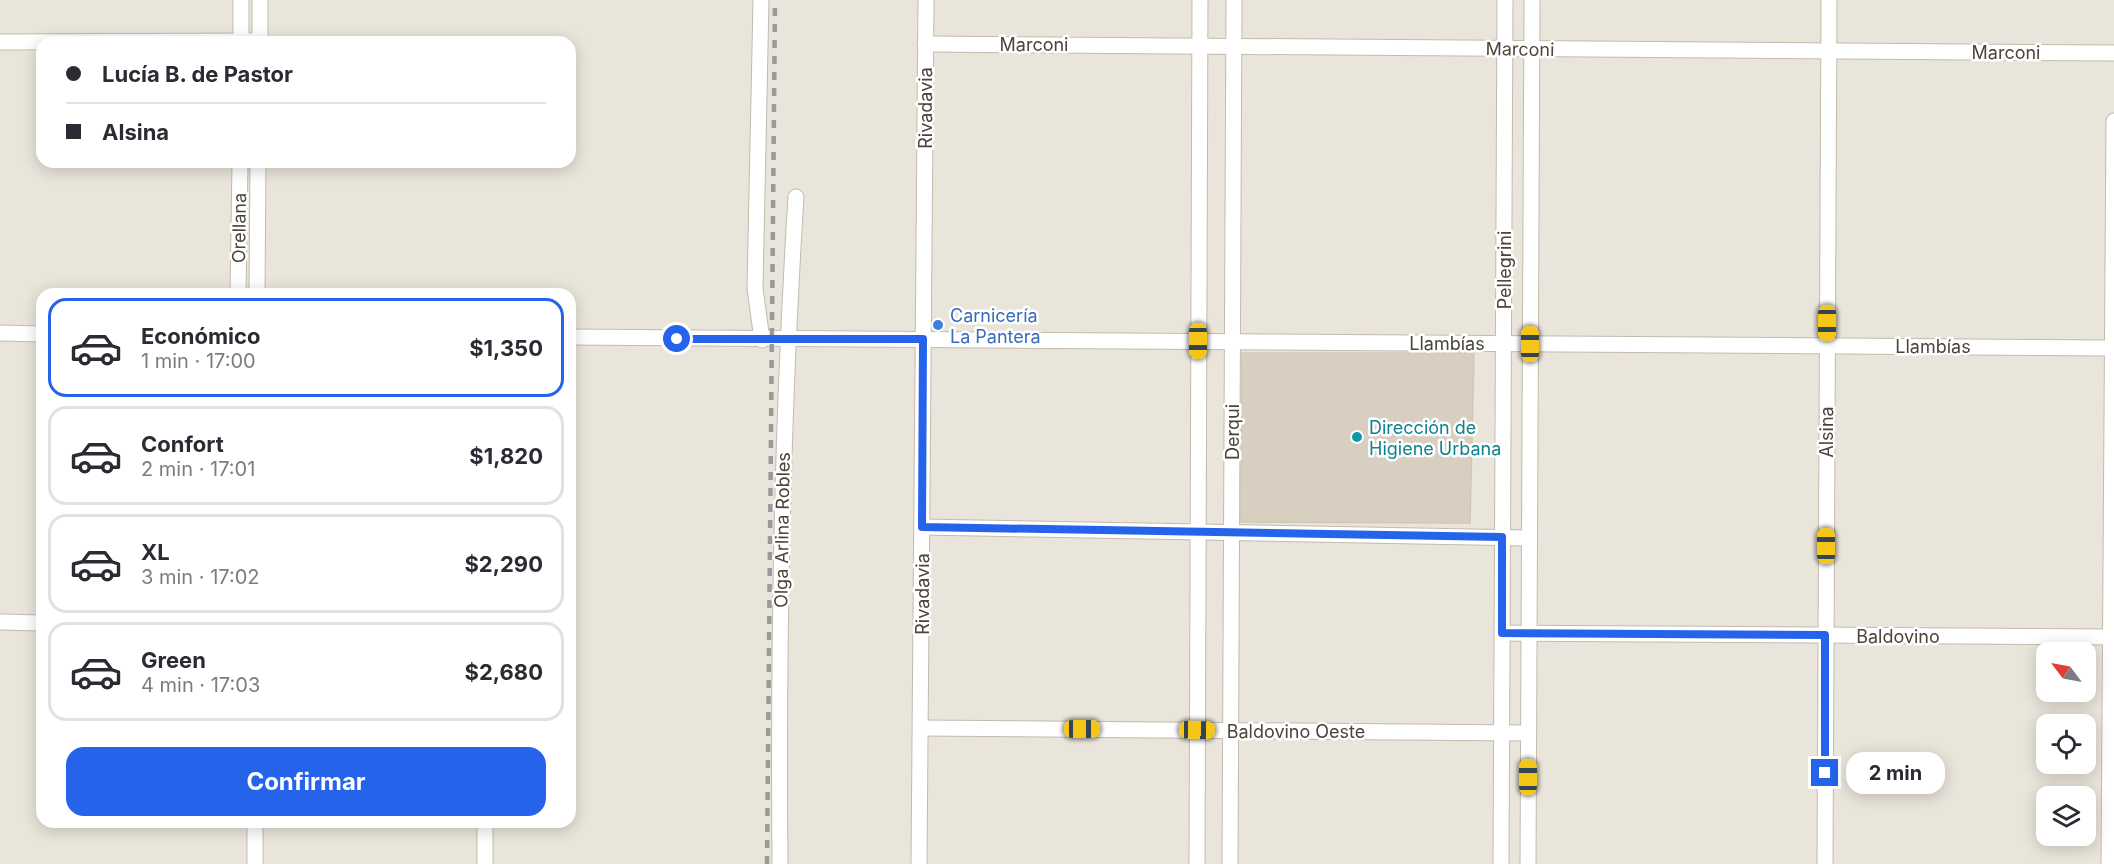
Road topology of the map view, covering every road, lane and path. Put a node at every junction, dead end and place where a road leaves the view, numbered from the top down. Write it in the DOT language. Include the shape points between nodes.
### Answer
graph roads {
  1 [pos="241,0"];
  2 [pos="260,0"];
  3 [pos="760,0"];
  4 [pos="926,0"];
  5 [pos="1200,0"];
  6 [pos="1234,0"];
  7 [pos="1505,0"];
  8 [pos="1532,0"];
  9 [pos="1829,0"];
  10 [pos="241,36"];
  11 [pos="260,36"];
  12 [pos="0,42"];
  13 [pos="36,42"];
  14 [pos="925,44"];
  15 [pos="1200,46"];
  16 [pos="1234,46"];
  17 [pos="1505,48"];
  18 [pos="1531,49"];
  19 [pos="1828,51"];
  20 [pos="2114,53"];
  21 [pos="2114,121"];
  22 [pos="240,168"];
  23 [pos="258,168"];
  24 [pos="796,197"];
  25 [pos="238,288"];
  26 [pos="256,288"];
  27 [pos="0,333"];
  28 [pos="36,334"];
  29 [pos="576,337"];
  30 [pos="787,339"];
  31 [pos="923,339"];
  32 [pos="766,340"];
  33 [pos="1198,341"];
  34 [pos="1232,342"];
  35 [pos="1503,344"];
  36 [pos="1530,344"];
  37 [pos="1826,346"];
  38 [pos="2113,348"];
  39 [pos="922,527"];
  40 [pos="1198,532"];
  41 [pos="1232,532"];
  42 [pos="1502,537"];
  43 [pos="1529,538"];
  44 [pos="0,622"];
  45 [pos="36,623"];
  46 [pos="1502,633"];
  47 [pos="1529,633"];
  48 [pos="1825,635"];
  49 [pos="2112,637"];
  50 [pos="921,728"];
  51 [pos="1197,730"];
  52 [pos="1231,730"];
  53 [pos="1502,733"];
  54 [pos="1528,733"];
  55 [pos="255,828"];
  56 [pos="485,828"];
  57 [pos="255,864"];
  58 [pos="485,864"];
  59 [pos="780,864"];
  60 [pos="919,864"];
  61 [pos="1197,864"];
  62 [pos="1230,864"];
  63 [pos="1501,864"];
  64 [pos="1528,864"];
  65 [pos="1825,864"];
  66 [pos="2109,864"];
  1 -- 10 [label="street"];
  2 -- 11 [label="street"];
  3 -- 32 [label="street" via="755,288"];
  4 -- 14 [label="street, Rivadavia"];
  5 -- 15 [label="street, Derqui"];
  6 -- 16 [label="street, Derqui"];
  7 -- 17 [label="street, Pellegrini"];
  8 -- 18 [label="street, Pellegrini"];
  9 -- 19 [label="street, Alsina"];
  12 -- 13 [label="street"];
  14 -- 15 [label="street, Marconi"];
  14 -- 31 [label="street, Rivadavia"];
  15 -- 16 [label="street, Marconi"];
  15 -- 33 [label="street, Derqui"];
  16 -- 17 [label="street, Marconi"];
  16 -- 34 [label="street, Derqui"];
  17 -- 18 [label="street, Marconi"];
  17 -- 35 [label="street, Pellegrini"];
  18 -- 19 [label="street, Marconi"];
  18 -- 36 [label="street, Pellegrini"];
  19 -- 20 [label="street, Marconi"];
  19 -- 37 [label="street, Alsina"];
  21 -- 38 [label="street"];
  22 -- 25 [label="street, Orellana"];
  23 -- 26 [label="street, Orellana"];
  24 -- 30 [label="street, Olga Arlina Robles"];
  27 -- 28 [label="street"];
  29 -- 32 [label="street, Llambías"];
  30 -- 31 [label="street, Llambías"];
  30 -- 32 [label="street, Llambías"];
  30 -- 59 [label="street, Olga Arlina Robles" via="779,697"];
  31 -- 33 [label="street, Llambías"];
  31 -- 39 [label="street, Rivadavia"];
  33 -- 34 [label="street, Llambías"];
  33 -- 40 [label="street, Derqui"];
  34 -- 35 [label="street, Llambías"];
  34 -- 41 [label="street, Derqui"];
  35 -- 36 [label="street, Llambías"];
  35 -- 42 [label="street, Pellegrini"];
  36 -- 37 [label="street, Llambías"];
  36 -- 43 [label="street, Pellegrini"];
  37 -- 38 [label="street, Llambías"];
  37 -- 48 [label="street, Alsina"];
  38 -- 49 [label="street"];
  39 -- 40 [label="street"];
  39 -- 50 [label="street, Rivadavia"];
  40 -- 41 [label="street"];
  40 -- 51 [label="street, Derqui"];
  41 -- 42 [label="street"];
  41 -- 52 [label="street, Derqui"];
  42 -- 43 [label="street"];
  42 -- 46 [label="street, Pellegrini"];
  43 -- 47 [label="street, Pellegrini"];
  44 -- 45 [label="street"];
  46 -- 47 [label="street, Baldovino"];
  46 -- 53 [label="street, Pellegrini"];
  47 -- 48 [label="street, Baldovino"];
  47 -- 54 [label="street, Pellegrini"];
  48 -- 49 [label="street, Baldovino"];
  48 -- 65 [label="street, Alsina"];
  49 -- 66 [label="street"];
  50 -- 51 [label="street, Baldovino Oeste"];
  50 -- 60 [label="street, Rivadavia"];
  51 -- 52 [label="street, Baldovino Oeste"];
  51 -- 61 [label="street, Derqui"];
  52 -- 53 [label="street, Baldovino Oeste"];
  52 -- 62 [label="street, Derqui"];
  53 -- 54 [label="street, Baldovino Oeste"];
  53 -- 63 [label="street, Pellegrini"];
  54 -- 64 [label="street, Pellegrini"];
  55 -- 57 [label="street"];
  56 -- 58 [label="street"];
}
